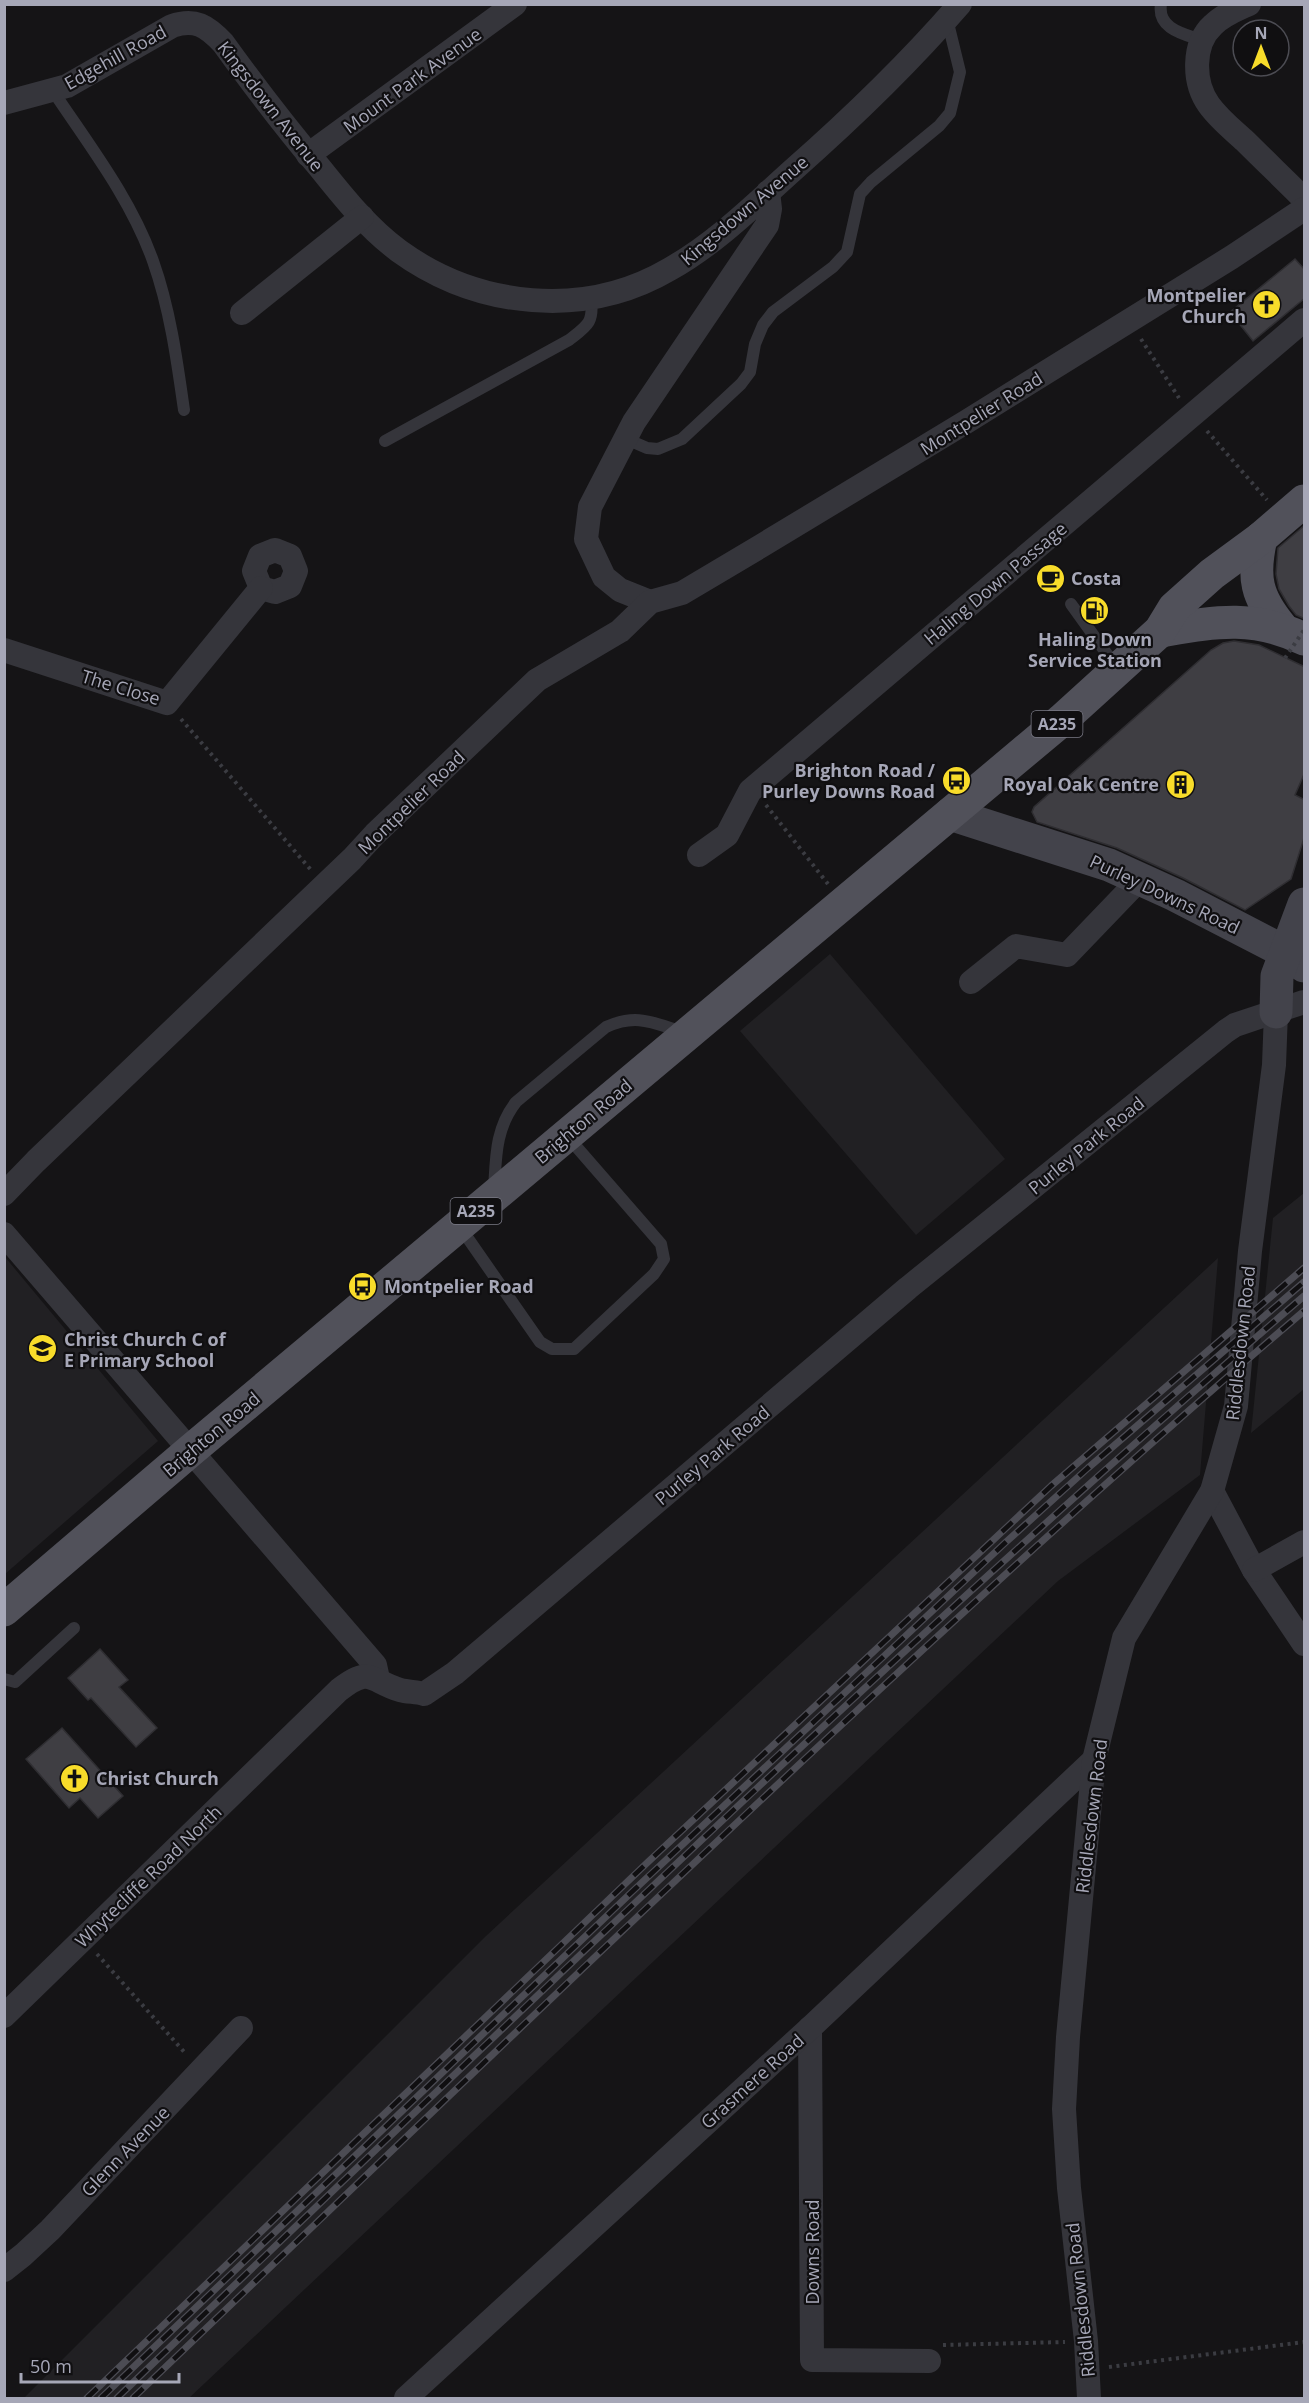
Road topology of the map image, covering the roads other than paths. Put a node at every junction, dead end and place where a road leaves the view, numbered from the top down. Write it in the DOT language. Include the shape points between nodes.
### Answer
graph roads {
  1 [pos="515,4"];
  2 [pos="1161,4"];
  3 [pos="1249,4"];
  4 [pos="953,12"];
  5 [pos="191,22"];
  6 [pos="1202,40"];
  7 [pos="53,91"];
  8 [pos="4,103"];
  9 [pos="308,155"];
  10 [pos="768,192"];
  11 [pos="1305,199"];
  12 [pos="1305,209"];
  13 [pos="362,217"];
  14 [pos="591,299"];
  15 [pos="242,313"];
  16 [pos="1305,320"];
  17 [pos="184,410"];
  18 [pos="624,438"];
  19 [pos="385,441"];
  20 [pos="1305,501"];
  21 [pos="1261,538"];
  22 [pos="261,588"];
  23 [pos="650,603"];
  24 [pos="1071,604"];
  25 [pos="1160,630"];
  26 [pos="1294,639"];
  27 [pos="4,650"];
  28 [pos="1118,669"];
  29 [pos="950,814"];
  30 [pos="699,855"];
  31 [pos="1140,879"];
  32 [pos="1305,904"];
  33 [pos="1295,959"];
  34 [pos="970,982"];
  35 [pos="1290,1007"];
  36 [pos="688,1034"];
  37 [pos="567,1135"];
  38 [pos="4,1194"];
  39 [pos="493,1197"];
  40 [pos="459,1226"];
  41 [pos="4,1234"];
  42 [pos="190,1451"];
  43 [pos="1212,1491"];
  44 [pos="1305,1542"];
  45 [pos="1254,1570"];
  46 [pos="4,1610"];
  47 [pos="74,1628"];
  48 [pos="1305,1644"];
  49 [pos="4,1679"];
  50 [pos="378,1679"];
  51 [pos="1094,1760"];
  52 [pos="4,2016"];
  53 [pos="241,2028"];
  54 [pos="810,2028"];
  55 [pos="4,2270"];
  56 [pos="929,2361"];
  57 [pos="406,2398"];
  58 [pos="1089,2398"];
  1 -- 9 [label="street, Mount Park Avenue"];
  2 -- 6 [label="lane" via="1166,25"];
  3 -- 6 [label="street" via="1221,18"];
  4 -- 10 [label="street, Kingsdown Avenue" via="858,111"];
  4 -- 18 [label="lane" via="960,72 950,113 860,194 847,252 772,312 755,344 750,372 682,439 658,449"];
  5 -- 7 [label="street, Edgehill Road" via="172,26 85,77"];
  5 -- 9 [label="street, Kingsdown Avenue" via="206,26 218,39"];
  6 -- 11 [label="street" via="1198,79 1210,106"];
  7 -- 8 [label="street, Edgehill Road"];
  7 -- 17 [label="lane" via="109,174 153,260 171,327"];
  9 -- 13 [label="street, Kingsdown Avenue"];
  10 -- 14 [label="street, Kingsdown Avenue" via="672,269 632,288"];
  10 -- 18 [label="street" via="767,225"];
  12 -- 23 [label="street, Montpelier Road" via="761,546 682,593"];
  13 -- 14 [label="street, Kingsdown Avenue" via="398,250 456,283 526,300"];
  13 -- 15 [label="street"];
  14 -- 19 [label="lane" via="589,323 568,340"];
  16 -- 30 [label="street, Haling Down Passage" via="753,788 727,835"];
  18 -- 23 [label="street" via="590,507 586,539 604,577 620,590"];
  20 -- 21 [label="main road, Brighton Road"];
  21 -- 25 [label="main road, Brighton Road" via="1174,608"];
  21 -- 26 [label="main road" via="1256,579 1265,605"];
  22 -- 27 [label="street, The Close" via="167,703"];
  23 -- 38 [label="street, Montpelier Road" via="620,631 537,680"];
  24 -- 28 [label="lane"];
  25 -- 26 [label="main road" via="1220,621"];
  25 -- 28 [label="main road, Brighton Road / A235"];
  28 -- 29 [label="main road, Brighton Road / A235"];
  29 -- 31 [label="street, Purley Downs Road" via="1109,865"];
  29 -- 36 [label="main road, Brighton Road / A235"];
  31 -- 33 [label="street, Purley Downs Road"];
  31 -- 34 [label="street" via="1067,955 1016,946"];
  32 -- 33 [label="street, Riddlesdown Road"];
  33 -- 35 [label="street, Riddlesdown Road" via="1277,976"];
  35 -- 43 [label="street, Riddlesdown Road" via="1274,1065 1250,1251 1236,1406"];
  35 -- 50 [label="street, Purley Park Road" via="1226,1031 908,1288 455,1673 424,1694 399,1690"];
  36 -- 37 [label="main road, Brighton Road / A235"];
  36 -- 39 [label="lane" via="636,1018 606,1026 507,1113 498,1136"];
  37 -- 39 [label="main road, Brighton Road / A235"];
  37 -- 40 [label="lane" via="661,1244 664,1259 654,1274 574,1349 552,1349 540,1342"];
  39 -- 40 [label="main road, Brighton Road / A235"];
  40 -- 42 [label="main road, Brighton Road / A235"];
  41 -- 42 [label="street"];
  42 -- 46 [label="main road, Brighton Road / A235"];
  42 -- 50 [label="street" via="375,1665"];
  43 -- 45 [label="street"];
  43 -- 51 [label="street, Riddlesdown Road" via="1124,1638"];
  44 -- 45 [label="street"];
  45 -- 48 [label="street"];
  47 -- 49 [label="lane" via="15,1682"];
  50 -- 52 [label="street, Whytecliffe Road North" via="352,1680 339,1690"];
  51 -- 54 [label="street, Grasmere Road"];
  51 -- 58 [label="street, Riddlesdown Road" via="1064,2109"];
  53 -- 55 [label="street, Glenn Avenue" via="50,2230"];
  54 -- 56 [label="street, Downs Road" via="812,2360"];
  54 -- 57 [label="street, Grasmere Road"];
}
